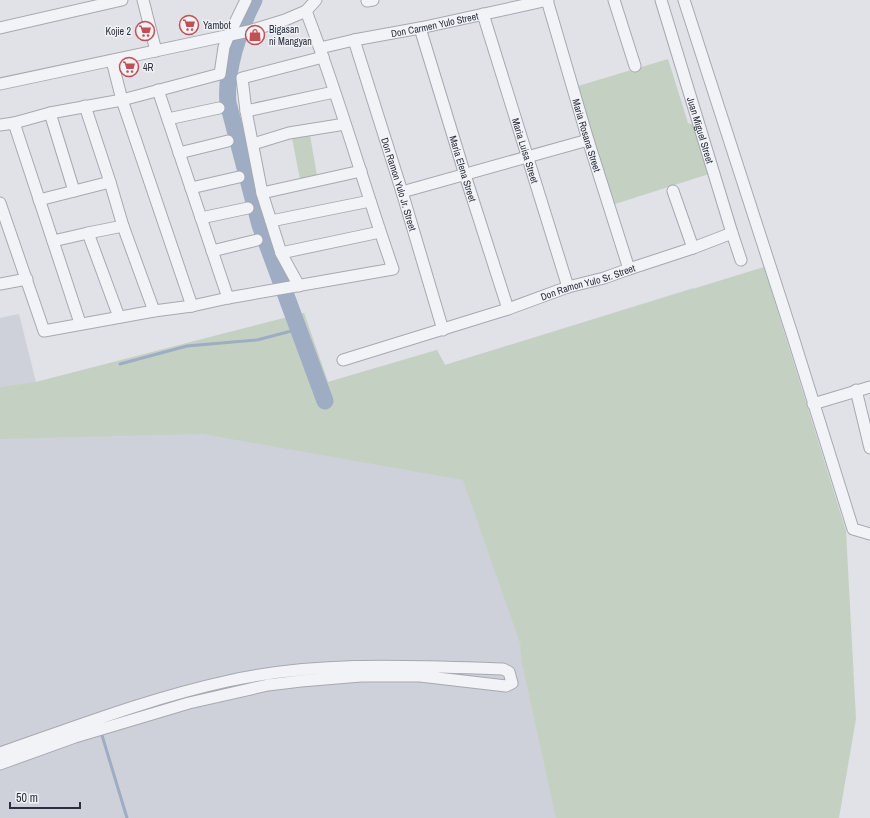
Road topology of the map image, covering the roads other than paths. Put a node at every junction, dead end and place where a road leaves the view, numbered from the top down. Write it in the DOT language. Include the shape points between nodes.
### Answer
graph roads {
  1 [pos="122,0"];
  2 [pos="143,0"];
  3 [pos="246,0"];
  4 [pos="316,0"];
  5 [pos="548,0"];
  6 [pos="614,0"];
  7 [pos="661,0"];
  8 [pos="684,0"];
  9 [pos="306,11"];
  10 [pos="483,14"];
  11 [pos="0,28"];
  12 [pos="420,28"];
  13 [pos="238,33"];
  14 [pos="354,40"];
  15 [pos="156,51"];
  16 [pos="322,53"];
  17 [pos="112,61"];
  18 [pos="635,66"];
  19 [pos="0,84"];
  20 [pos="158,90"];
  21 [pos="334,92"];
  22 [pos="122,100"];
  23 [pos="85,106"];
  24 [pos="219,108"];
  25 [pos="246,111"];
  26 [pos="50,113"];
  27 [pos="168,119"];
  28 [pos="14,123"];
  29 [pos="345,124"];
  30 [pos="0,125"];
  31 [pos="588,140"];
  32 [pos="228,141"];
  33 [pos="253,144"];
  34 [pos="179,153"];
  35 [pos="528,157"];
  36 [pos="361,171"];
  37 [pos="465,175"];
  38 [pos="239,177"];
  39 [pos="110,182"];
  40 [pos="191,188"];
  41 [pos="74,191"];
  42 [pos="673,191"];
  43 [pos="402,192"];
  44 [pos="262,193"];
  45 [pos="39,200"];
  46 [pos="370,201"];
  47 [pos="0,202"];
  48 [pos="248,208"];
  49 [pos="202,218"];
  50 [pos="271,221"];
  51 [pos="123,226"];
  52 [pos="380,232"];
  53 [pos="88,233"];
  54 [pos="732,233"];
  55 [pos="257,240"];
  56 [pos="53,241"];
  57 [pos="693,248"];
  58 [pos="212,250"];
  59 [pos="281,253"];
  60 [pos="741,260"];
  61 [pos="629,269"];
  62 [pos="27,280"];
  63 [pos="0,284"];
  64 [pos="297,286"];
  65 [pos="568,287"];
  66 [pos="228,298"];
  67 [pos="192,306"];
  68 [pos="508,309"];
  69 [pos="154,311"];
  70 [pos="119,317"];
  71 [pos="80,323"];
  72 [pos="443,330"];
  73 [pos="343,360"];
  74 [pos="870,387"];
  75 [pos="856,390"];
  76 [pos="813,404"];
  77 [pos="870,448"];
  78 [pos="870,534"];
  79 [pos="0,753"];
  80 [pos="0,764"];
  1 -- 11 [label="street"];
  2 -- 15 [label="street"];
  3 -- 13 [label="street"];
  4 -- 9 [label="street"];
  5 -- 10 [label="street, Don Carmen Yulo Street"];
  5 -- 31 [label="street, Maria Rosana Street"];
  6 -- 18 [label="street"];
  7 -- 54 [label="street, Juan Miguel Street"];
  8 -- 76 [label="street"];
  9 -- 13 [label="street" via="286,20"];
  9 -- 16 [label="street"];
  10 -- 12 [label="street, Don Carmen Yulo Street"];
  10 -- 35 [label="street, Maria Luisa Street"];
  12 -- 14 [label="street, Don Carmen Yulo Street"];
  12 -- 37 [label="street, Maria Elena Street"];
  13 -- 15 [label="street"];
  13 -- 20 [label="street" via="224,47 220,74"];
  14 -- 16 [label="street, Don Carmen Yulo Street"];
  14 -- 43 [label="street, Don Ramon Yulo Jr. Street"];
  15 -- 17 [label="street"];
  16 -- 21 [label="street"];
  16 -- 25 [label="street, Don Carmen Yulo Street" via="242,78"];
  17 -- 19 [label="street"];
  17 -- 22 [label="street"];
  20 -- 22 [label="street"];
  20 -- 27 [label="street"];
  21 -- 25 [label="street"];
  21 -- 29 [label="street"];
  22 -- 23 [label="street"];
  22 -- 67 [label="street"];
  23 -- 26 [label="street"];
  23 -- 39 [label="street"];
  24 -- 27 [label="street"];
  25 -- 33 [label="street"];
  26 -- 28 [label="street"];
  26 -- 41 [label="street"];
  27 -- 34 [label="street"];
  28 -- 30 [label="street"];
  28 -- 45 [label="street"];
  29 -- 33 [label="street" via="289,133"];
  29 -- 36 [label="street"];
  31 -- 35 [label="street"];
  31 -- 61 [label="street, Maria Rosana Street"];
  32 -- 34 [label="street"];
  33 -- 44 [label="street"];
  34 -- 40 [label="street"];
  35 -- 37 [label="street"];
  35 -- 65 [label="street, Maria Luisa Street"];
  36 -- 44 [label="street"];
  36 -- 46 [label="street"];
  37 -- 43 [label="street"];
  37 -- 68 [label="street, Maria Elena Street"];
  38 -- 40 [label="street"];
  39 -- 41 [label="street"];
  39 -- 51 [label="street"];
  40 -- 49 [label="street"];
  41 -- 45 [label="street"];
  42 -- 57 [label="street"];
  43 -- 72 [label="street, Don Ramon Yulo Jr. Street"];
  44 -- 50 [label="street"];
  45 -- 56 [label="street"];
  46 -- 50 [label="street"];
  46 -- 52 [label="street"];
  47 -- 62 [label="street"];
  48 -- 49 [label="street"];
  49 -- 58 [label="street"];
  50 -- 59 [label="street"];
  51 -- 53 [label="street"];
  51 -- 69 [label="street"];
  52 -- 59 [label="street"];
  52 -- 64 [label="street" via="393,269"];
  53 -- 56 [label="street"];
  53 -- 70 [label="street"];
  54 -- 57 [label="street, Don Ramon Yulo Sr. Street"];
  54 -- 60 [label="street, Juan Miguel Street"];
  55 -- 58 [label="street"];
  56 -- 71 [label="street"];
  57 -- 61 [label="street, Don Ramon Yulo Sr. Street"];
  58 -- 66 [label="street"];
  59 -- 64 [label="street"];
  61 -- 65 [label="street, Don Ramon Yulo Sr. Street"];
  62 -- 63 [label="street"];
  62 -- 71 [label="street" via="44,331"];
  64 -- 66 [label="street"];
  65 -- 68 [label="street, Don Ramon Yulo Sr. Street"];
  66 -- 67 [label="street"];
  67 -- 69 [label="street"];
  68 -- 72 [label="street, Don Ramon Yulo Sr. Street"];
  69 -- 70 [label="street"];
  70 -- 71 [label="street"];
  72 -- 73 [label="street, Don Ramon Yulo Sr. Street"];
  74 -- 75 [label="street"];
  75 -- 76 [label="street"];
  75 -- 77 [label="street"];
  76 -- 78 [label="street" via="853,529"];
  79 -- 80 [label="street" via="133,706 228,681 264,675 361,666 421,666 503,669 509,672 512,683 506,686 420,676 368,676 268,685 189,703"];
}
